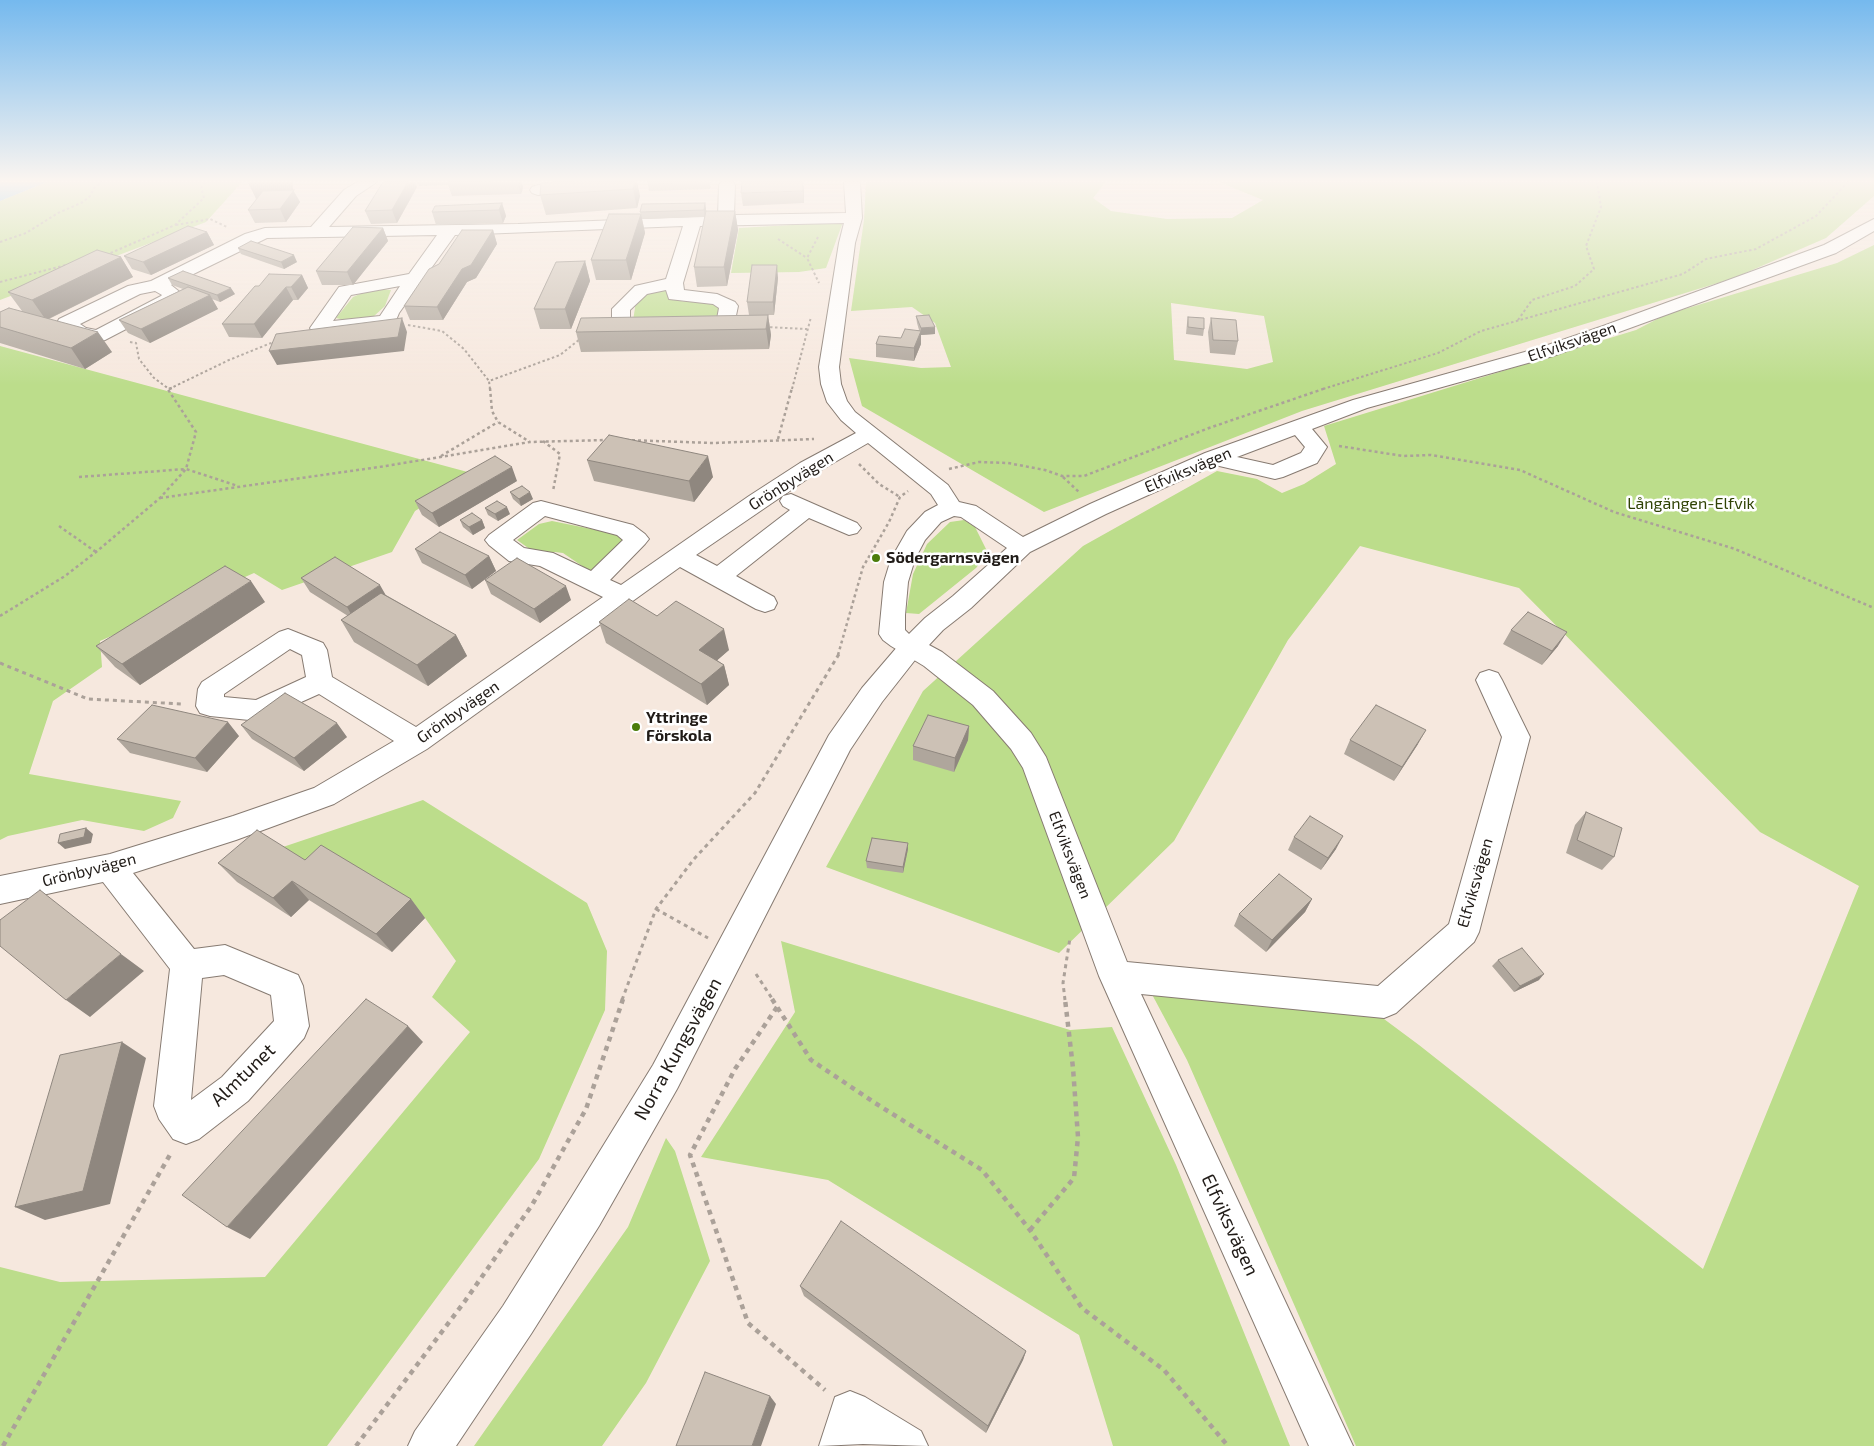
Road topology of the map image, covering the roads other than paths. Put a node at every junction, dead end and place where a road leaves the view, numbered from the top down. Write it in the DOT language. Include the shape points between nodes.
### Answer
graph roads {
  1 [pos="229,249"];
  2 [pos="436,249"];
  3 [pos="684,249"];
  4 [pos="845,249"];
  5 [pos="1829,249"];
  6 [pos="415,278"];
  7 [pos="674,283"];
  8 [pos="157,285"];
  9 [pos="1298,426"];
  10 [pos="869,434"];
  11 [pos="1213,458"];
  12 [pos="772,491"];
  13 [pos="807,508"];
  14 [pos="951,508"];
  15 [pos="849,528"];
  16 [pos="1022,547"];
  17 [pos="679,556"];
  18 [pos="718,578"];
  19 [pos="594,582"];
  20 [pos="622,596"];
  21 [pos="765,603"];
  22 [pos="913,646"];
  23 [pos="1489,680"];
  24 [pos="320,682"];
  25 [pos="417,741"];
  26 [pos="110,866"];
  27 [pos="0,890"];
  28 [pos="187,965"];
  29 [pos="1116,976"];
  30 [pos="845,1429"];
  31 [pos="430,1446"];
  32 [pos="906,1446"];
  33 [pos="1331,1446"];
  1 -- 8 [label="street"];
  2 -- 6 [label="street"];
  3 -- 7 [label="street"];
  4 -- 10 [label="street" via="832,337 831,384 837,402"];
  5 -- 9 [label="street, Elfviksvägen" via="1546,352 1360,404"];
  6 -- 6 [label="street" via="345,291 319,328 387,321"];
  7 -- 7 [label="street" via="675,295 717,299 730,306 725,325 620,327 621,308 641,290"];
  8 -- 8 [label="street" via="134,290 66,323 80,332 98,336 168,300 172,293"];
  9 -- 11 [label="street, Elfviksvägen"];
  9 -- 11 [label="street" via="1316,447 1309,458 1275,472"];
  10 -- 12 [label="street, Grönbyvägen"];
  10 -- 14 [label="street" via="940,490"];
  11 -- 16 [label="street, Elfviksvägen"];
  12 -- 13 [label="street"];
  12 -- 17 [label="street, Grönbyvägen"];
  13 -- 15 [label="street"];
  13 -- 18 [label="street"];
  14 -- 16 [label="street" via="968,511"];
  14 -- 22 [label="street" via="933,517 915,536 896,582 892,634"];
  16 -- 22 [label="street, Elfviksvägen"];
  17 -- 18 [label="street"];
  17 -- 20 [label="street, Grönbyvägen"];
  18 -- 21 [label="street"];
  19 -- 19 [label="street" via="637,539 625,530 541,508 497,540 517,555 545,559"];
  19 -- 20 [label="street"];
  20 -- 25 [label="street, Grönbyvägen"];
  22 -- 29 [label="street, Elfviksvägen" via="983,698 1022,741 1036,765"];
  22 -- 31 [label="street, Norra Kungsvägen" via="872,695 839,742 665,1077 543,1278"];
  23 -- 29 [label="street, Elfviksvägen" via="1516,737 1463,932 1384,1002"];
  24 -- 24 [label="street" via="259,711 210,706 211,689 288,638 314,650"];
  24 -- 25 [label="street"];
  25 -- 26 [label="street, Grönbyvägen" via="324,796 236,828"];
  26 -- 27 [label="street, Grönbyvägen"];
  26 -- 28 [label="street"];
  28 -- 28 [label="street, Almtunet" via="172,1106 186,1126 234,1089 292,1026 286,986 225,960"];
  29 -- 33 [label="street, Elfviksvägen"];
  30 -- 32 [label="street"];
}
